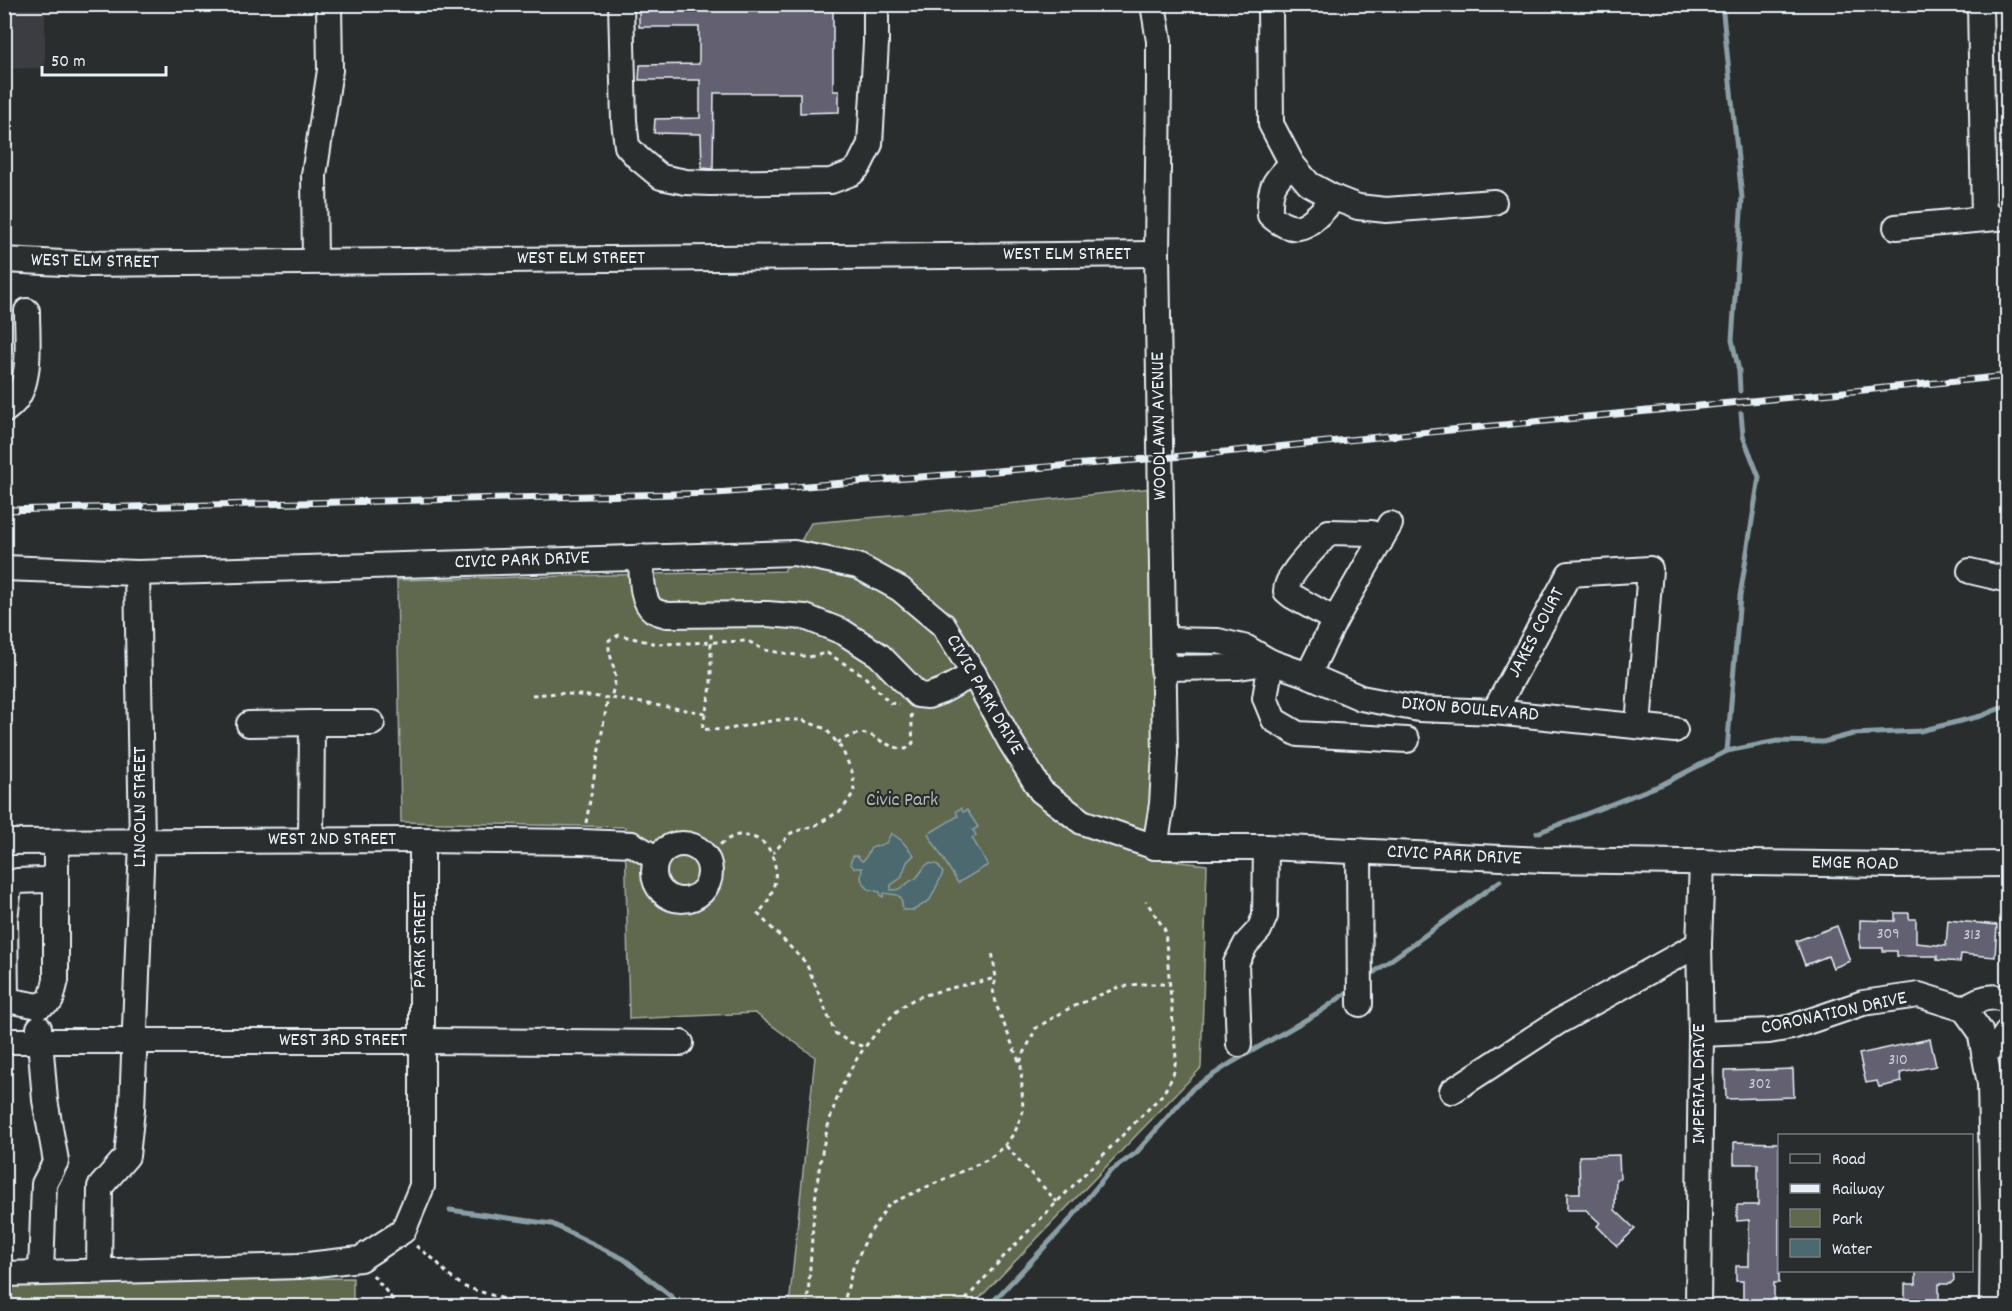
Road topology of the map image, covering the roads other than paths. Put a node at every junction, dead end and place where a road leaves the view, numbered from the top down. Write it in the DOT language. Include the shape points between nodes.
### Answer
graph roads {
  1 [pos="329,4"];
  2 [pos="621,4"];
  3 [pos="876,4"];
  4 [pos="1153,4"];
  5 [pos="1270,4"];
  6 [pos="1980,4"];
  7 [pos="1292,164"];
  8 [pos="1335,198"];
  9 [pos="1494,202"];
  10 [pos="1996,218"];
  11 [pos="1896,227"];
  12 [pos="1157,254"];
  13 [pos="4,260"];
  14 [pos="315,261"];
  15 [pos="27,311"];
  16 [pos="4,411"];
  17 [pos="641,557"];
  18 [pos="4,568"];
  19 [pos="1970,571"];
  20 [pos="137,573"];
  21 [pos="2007,580"];
  22 [pos="1335,620"];
  23 [pos="1164,640"];
  24 [pos="1271,662"];
  25 [pos="1163,668"];
  26 [pos="974,674"];
  27 [pos="1308,675"];
  28 [pos="1494,712"];
  29 [pos="312,723"];
  30 [pos="372,723"];
  31 [pos="249,724"];
  32 [pos="1638,726"];
  33 [pos="1675,730"];
  34 [pos="1407,740"];
  35 [pos="311,840"];
  36 [pos="422,840"];
  37 [pos="142,841"];
  38 [pos="4,842"];
  39 [pos="56,842"];
  40 [pos="1155,847"];
  41 [pos="1266,847"];
  42 [pos="1359,851"];
  43 [pos="656,858"];
  44 [pos="1702,862"];
  45 [pos="2007,864"];
  46 [pos="56,882"];
  47 [pos="1699,944"];
  48 [pos="2007,1000"];
  49 [pos="1360,1004"];
  50 [pos="39,1006"];
  51 [pos="1964,1009"];
  52 [pos="2007,1031"];
  53 [pos="1701,1034"];
  54 [pos="4,1041"];
  55 [pos="421,1041"];
  56 [pos="39,1042"];
  57 [pos="134,1042"];
  58 [pos="681,1043"];
  59 [pos="1239,1044"];
  60 [pos="1984,1053"];
  61 [pos="1452,1091"];
  62 [pos="99,1271"];
  63 [pos="41,1273"];
  64 [pos="4,1274"];
  65 [pos="1698,1306"];
  66 [pos="1992,1306"];
  1 -- 14 [label="street" via="330,70 314,175"];
  2 -- 3 [label="street" via="627,146 661,177 710,183 831,181 859,166 870,144"];
  4 -- 12 [label="street, WOODLAWN AVENUE" via="1159,41"];
  5 -- 7 [label="street" via="1271,124"];
  6 -- 10 [label="street"];
  7 -- 8 [label="street" via="1309,184"];
  7 -- 8 [label="street" via="1277,177 1272,188 1270,215 1281,225 1295,228 1309,224"];
  8 -- 9 [label="street" via="1358,207 1386,210"];
  10 -- 11 [label="street"];
  12 -- 14 [label="street, WEST ELM STREET"];
  12 -- 23 [label="street, WOODLAWN AVENUE"];
  13 -- 14 [label="street, WEST ELM STREET" via="82,264"];
  15 -- 16 [label="street" via="24,380 16,400"];
  17 -- 20 [label="street, CIVIC PARK DRIVE"];
  17 -- 26 [label="street, CIVIC PARK DRIVE" via="794,553 858,566 900,589 943,624"];
  17 -- 26 [label="street" via="647,601 653,610 667,615 805,617 843,632 879,655 916,701"];
  18 -- 20 [label="street, CIVIC PARK DRIVE"];
  19 -- 21 [label="street"];
  20 -- 37 [label="street, LINCOLN STREET"];
  22 -- 22 [label="street" via="1385,533 1329,532 1287,583 1286,591 1292,596"];
  22 -- 27 [label="street"];
  23 -- 24 [label="street, DIXON BOULEVARD" via="1218,640 1247,648"];
  23 -- 25 [label="street, WOODLAWN AVENUE"];
  24 -- 25 [label="street, DIXON BOULEVARD" via="1239,667"];
  24 -- 27 [label="street, DIXON BOULEVARD"];
  24 -- 34 [label="street" via="1265,698 1274,720 1298,734"];
  25 -- 40 [label="street, WOODLAWN AVENUE" via="1165,754"];
  26 -- 40 [label="street, CIVIC PARK DRIVE" via="1041,791 1082,822"];
  27 -- 28 [label="street, DIXON BOULEVARD" via="1361,698 1419,709"];
  28 -- 32 [label="street, DIXON BOULEVARD"];
  28 -- 32 [label="street, JAKES COURT" via="1569,574 1650,569"];
  29 -- 30 [label="street"];
  29 -- 31 [label="street"];
  29 -- 35 [label="street"];
  32 -- 33 [label="street, DIXON BOULEVARD"];
  35 -- 36 [label="street, WEST 2ND STREET"];
  35 -- 37 [label="street, WEST 2ND STREET"];
  36 -- 43 [label="street, WEST 2ND STREET" via="632,844"];
  36 -- 55 [label="street, PARK STREET"];
  37 -- 39 [label="street, WEST 2ND STREET"];
  37 -- 57 [label="street, LINCOLN STREET"];
  38 -- 39 [label="street, WEST 2ND STREET"];
  39 -- 46 [label="street"];
  40 -- 41 [label="street, CIVIC PARK DRIVE"];
  41 -- 42 [label="street, CIVIC PARK DRIVE"];
  41 -- 59 [label="street" via="1264,916 1236,963"];
  42 -- 44 [label="street, CIVIC PARK DRIVE" via="1544,860"];
  42 -- 49 [label="street"];
  43 -- 43 [label="street" via="671,845 690,844 699,849 710,865 707,884 693,898 668,897 653,875"];
  44 -- 45 [label="street, EMGE ROAD"];
  44 -- 47 [label="street, IMPERIAL DRIVE"];
  46 -- 50 [label="street" via="56,980 51,1000"];
  46 -- 50 [label="street" via="17,881 9,888 6,1000"];
  47 -- 53 [label="street, IMPERIAL DRIVE"];
  47 -- 61 [label="street" via="1558,1022"];
  48 -- 51 [label="street" via="1995,995 1972,1002"];
  50 -- 56 [label="street"];
  51 -- 53 [label="street, CORONATION DRIVE" via="1920,995 1863,1003 1792,1027"];
  51 -- 60 [label="street" via="1980,1031"];
  52 -- 60 [label="street" via="2002,1040"];
  53 -- 65 [label="street, IMPERIAL DRIVE"];
  54 -- 56 [label="street, WEST 3RD STREET"];
  55 -- 57 [label="street, WEST 3RD STREET"];
  55 -- 58 [label="street, WEST 3RD STREET"];
  55 -- 62 [label="street, PARK STREET" via="422,1186 403,1231 360,1259 299,1266"];
  56 -- 57 [label="street, WEST 3RD STREET"];
  56 -- 63 [label="street" via="56,1161 44,1184"];
  57 -- 62 [label="street, LINCOLN STREET" via="127,1156 100,1187"];
  60 -- 66 [label="street" via="1990,1084"];
  62 -- 63 [label="street"];
  63 -- 64 [label="street"];
}
